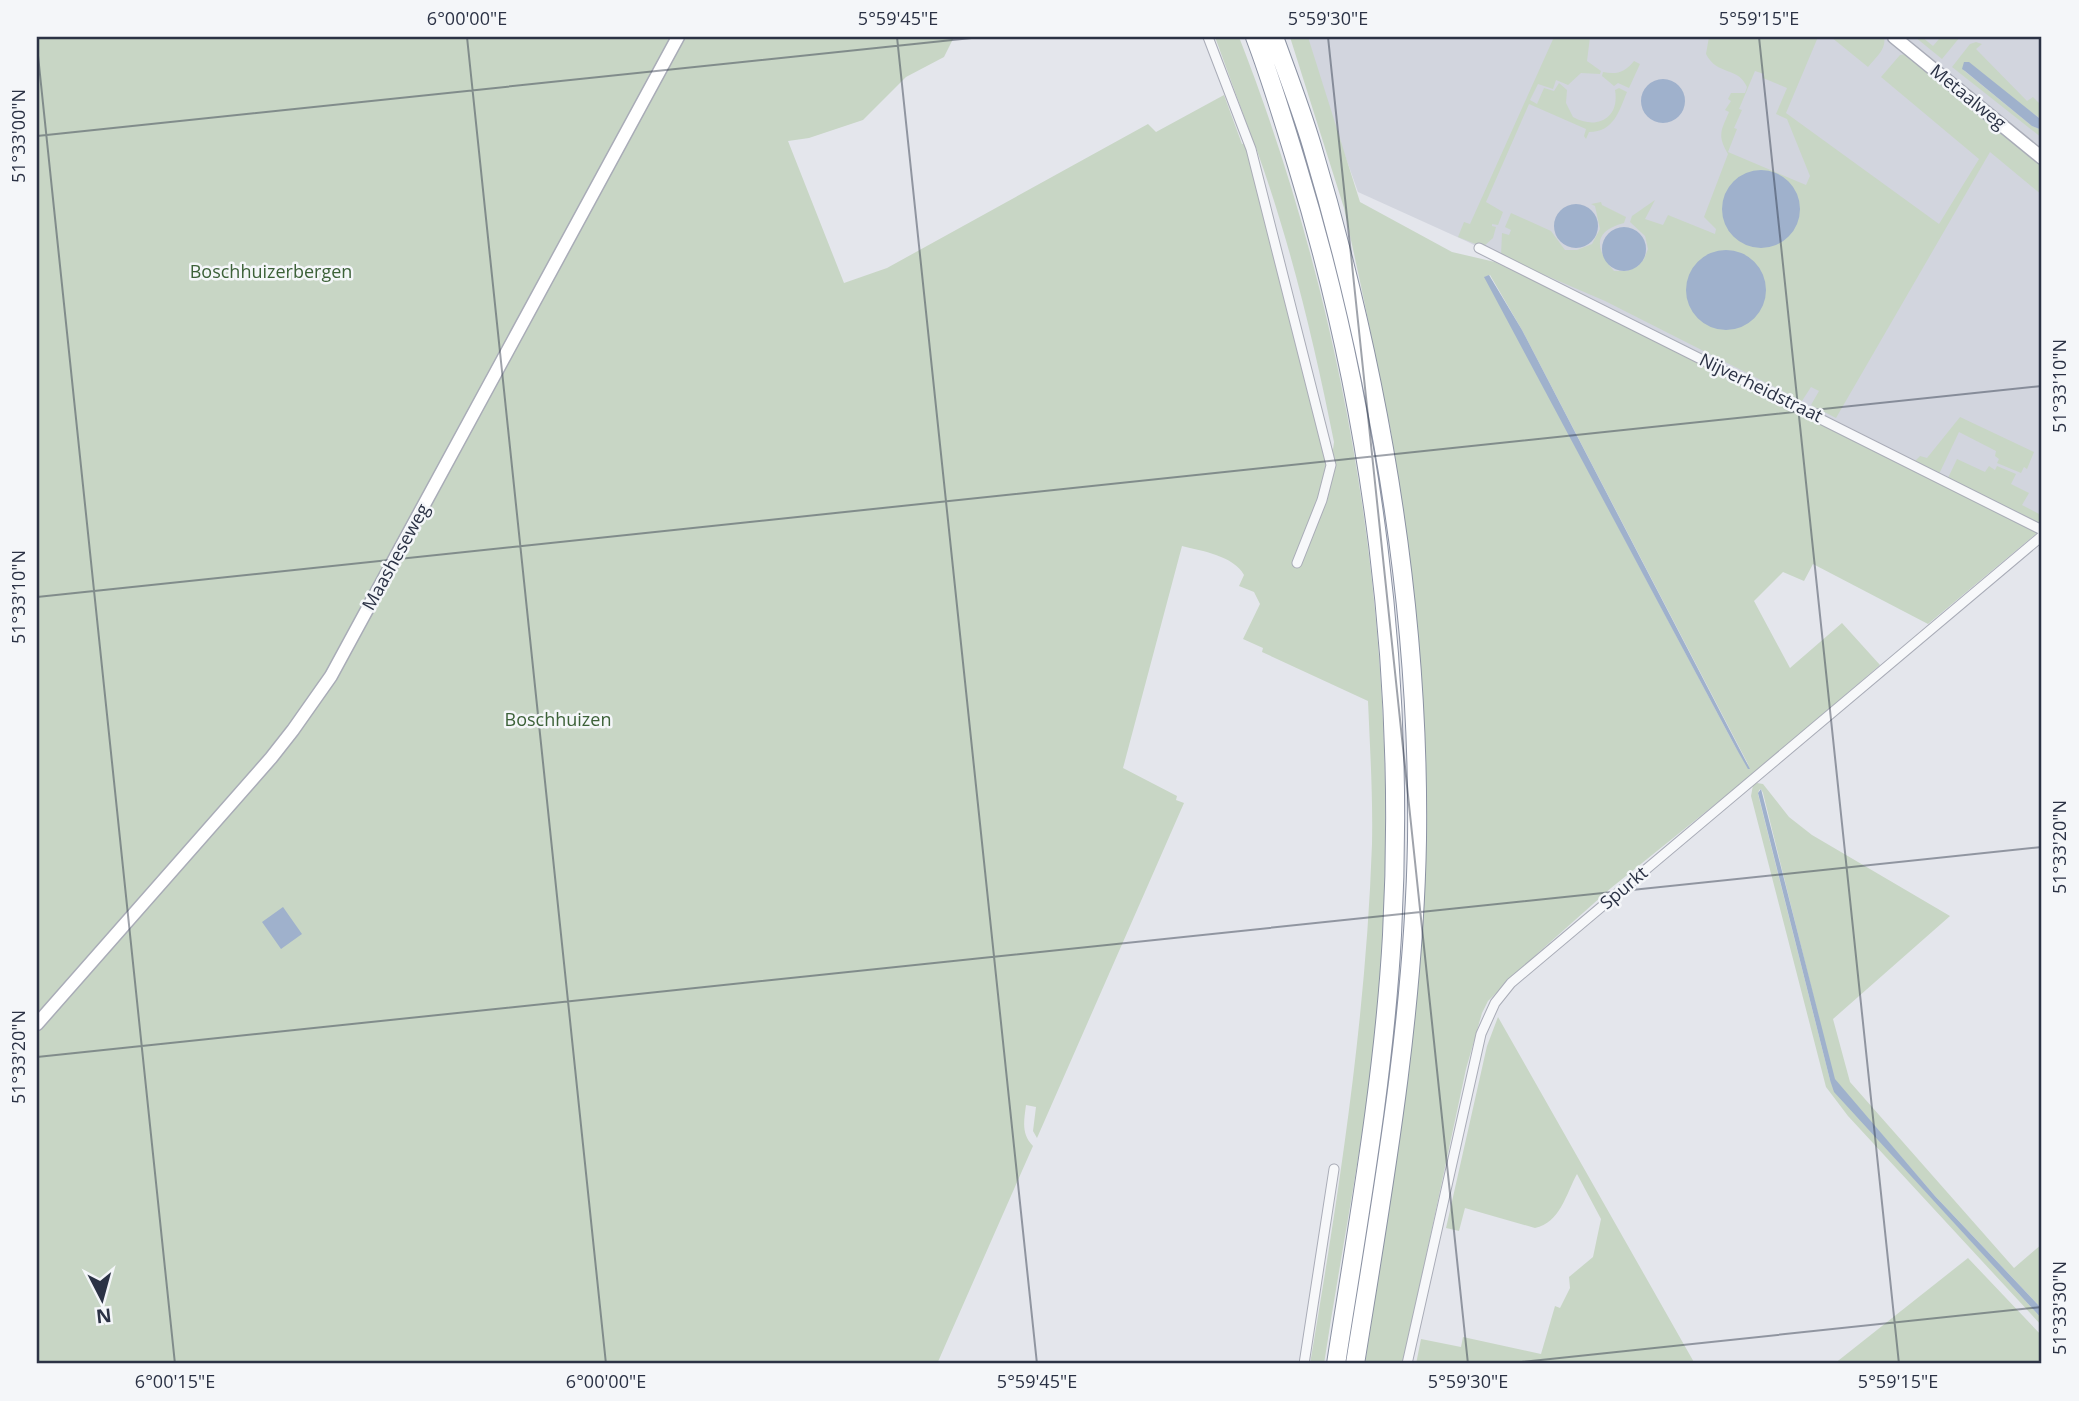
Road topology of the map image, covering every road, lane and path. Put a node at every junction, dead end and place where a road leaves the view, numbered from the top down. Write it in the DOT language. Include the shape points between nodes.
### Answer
graph roads {
  1 [pos="678,37"];
  2 [pos="1208,37"];
  3 [pos="1255,37"];
  4 [pos="1274,37"];
  5 [pos="1894,37"];
  6 [pos="2042,157"];
  7 [pos="1479,248"];
  8 [pos="2042,530"];
  9 [pos="2042,536"];
  10 [pos="1297,563"];
  11 [pos="37,1024"];
  12 [pos="1334,1169"];
  13 [pos="1304,1364"];
  14 [pos="1336,1364"];
  15 [pos="1355,1364"];
  16 [pos="1407,1364"];
  1 -- 11 [label="main road, Maasheseweg" via="331,676 278,749"];
  2 -- 10 [label="street" via="1251,149 1331,465"];
  3 -- 14 [label="highway" via="1301,178 1344,337 1380,560 1394,720 1392,922 1382,1061"];
  4 -- 15 [label="highway" via="1311,142 1344,261 1386,451 1402,558 1416,725 1416,855 1401,1064"];
  5 -- 6 [label="main road, Metaalweg"];
  7 -- 8 [label="street, Nijverheidstraat"];
  9 -- 16 [label="street, Spurkt" via="1511,983 1495,1003 1481,1034"];
  12 -- 13 [label="street"];
}
